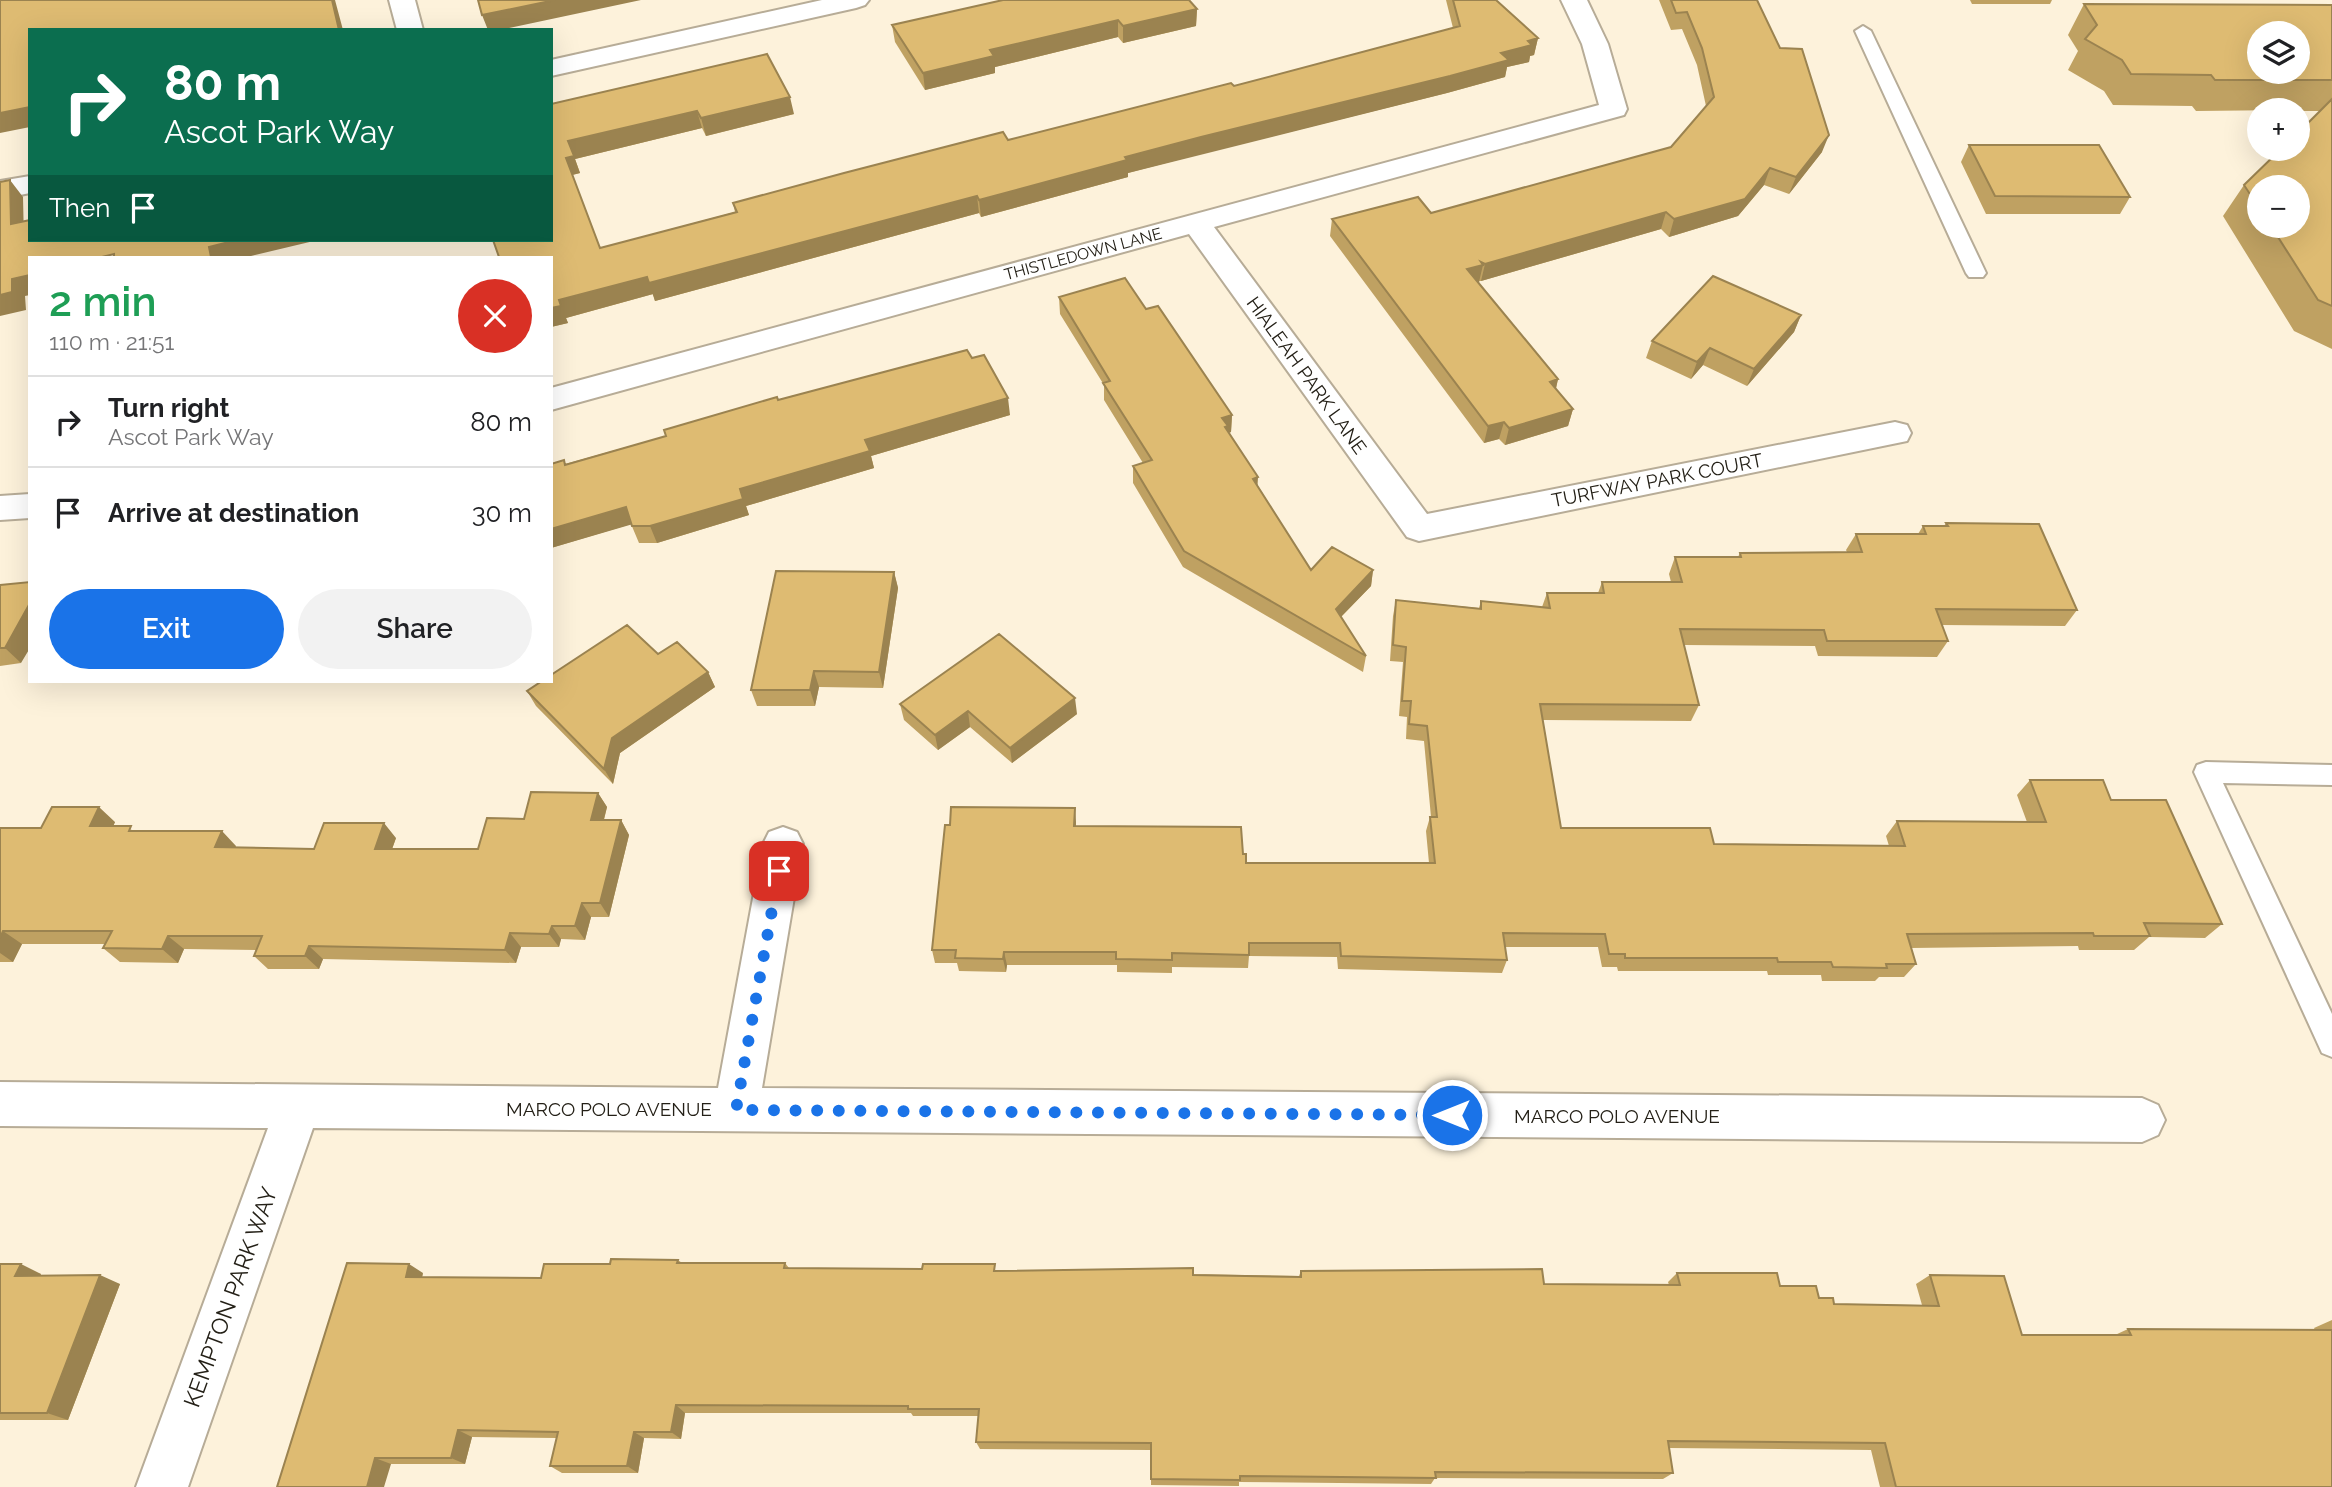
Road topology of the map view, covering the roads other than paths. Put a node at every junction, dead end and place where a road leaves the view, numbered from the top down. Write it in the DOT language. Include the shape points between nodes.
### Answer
graph roads {
  1 [pos="402,0"];
  2 [pos="856,0"];
  3 [pos="1574,0"];
  4 [pos="409,28"];
  5 [pos="1863,31"];
  6 [pos="553,68"];
  7 [pos="28,184"];
  8 [pos="0,190"];
  9 [pos="1196,223"];
  10 [pos="1976,273"];
  11 [pos="553,398"];
  12 [pos="1895,433"];
  13 [pos="28,506"];
  14 [pos="0,508"];
  15 [pos="1419,528"];
  16 [pos="2332,775"];
  17 [pos="783,844"];
  18 [pos="2332,1044"];
  19 [pos="0,1104"];
  20 [pos="298,1106"];
  21 [pos="736,1110"];
  22 [pos="2142,1120"];
  23 [pos="162,1487"];
  1 -- 4 [label="street"];
  2 -- 6 [label="street"];
  3 -- 9 [label="street, THISTLEDOWN LANE" via="1595,44 1614,109"];
  5 -- 10 [label="lane"];
  7 -- 8 [label="street"];
  9 -- 11 [label="street, THISTLEDOWN LANE"];
  9 -- 15 [label="street, HIALEAH PARK LANE"];
  12 -- 15 [label="street, TURFWAY PARK COURT"];
  13 -- 14 [label="street"];
  16 -- 18 [label="lane" via="2206,772"];
  17 -- 21 [label="street"];
  19 -- 20 [label="street, MARCO POLO AVENUE"];
  20 -- 21 [label="street, MARCO POLO AVENUE"];
  20 -- 23 [label="street, KEMPTON PARK WAY"];
  21 -- 22 [label="street, MARCO POLO AVENUE"];
}
